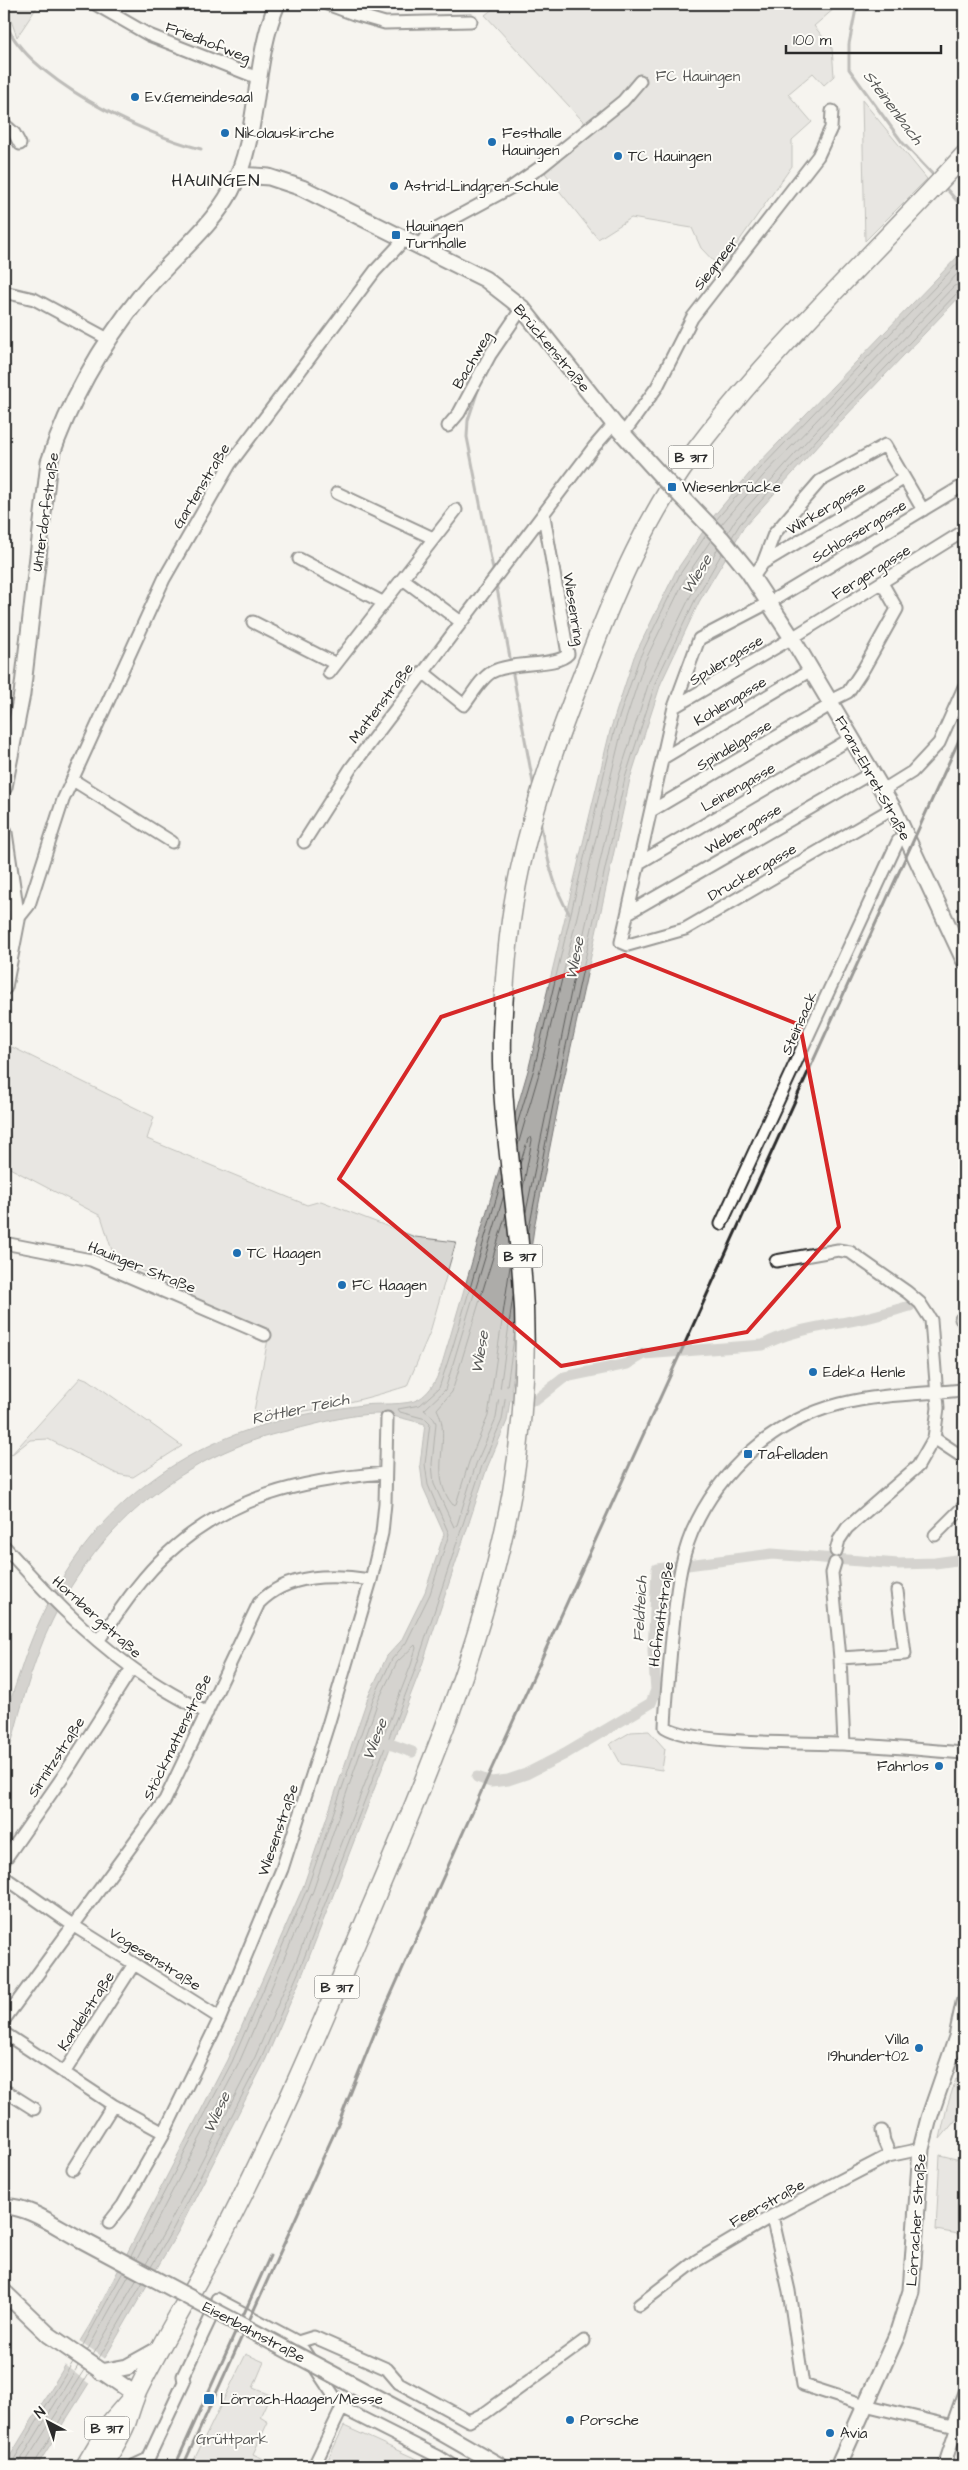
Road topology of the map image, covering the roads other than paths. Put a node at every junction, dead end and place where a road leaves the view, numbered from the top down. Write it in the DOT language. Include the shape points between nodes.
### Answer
graph roads {
  1 [pos="95,4"];
  2 [pos="277,4"];
  3 [pos="327,4"];
  4 [pos="471,21"];
  5 [pos="258,78"];
  6 [pos="640,81"];
  7 [pos="832,111"];
  8 [pos="4,124"];
  9 [pos="20,144"];
  10 [pos="959,160"];
  11 [pos="239,174"];
  12 [pos="412,242"];
  13 [pos="4,292"];
  14 [pos="522,308"];
  15 [pos="110,340"];
  16 [pos="448,426"];
  17 [pos="618,429"];
  18 [pos="903,479"];
  19 [pos="964,485"];
  20 [pos="337,493"];
  21 [pos="456,510"];
  22 [pos="923,510"];
  23 [pos="544,516"];
  24 [pos="964,531"];
  25 [pos="433,538"];
  26 [pos="299,558"];
  27 [pos="763,562"];
  28 [pos="751,574"];
  29 [pos="403,579"];
  30 [pos="882,583"];
  31 [pos="384,602"];
  32 [pos="767,603"];
  33 [pos="253,622"];
  34 [pos="461,622"];
  35 [pos="792,638"];
  36 [pos="811,670"];
  37 [pos="423,672"];
  38 [pos="964,687"];
  39 [pos="831,702"];
  40 [pos="674,708"];
  41 [pos="852,738"];
  42 [pos="663,758"];
  43 [pos="872,772"];
  44 [pos="73,780"];
  45 [pos="4,787"];
  46 [pos="883,790"];
  47 [pos="893,808"];
  48 [pos="651,811"];
  49 [pos="4,833"];
  50 [pos="906,836"];
  51 [pos="172,842"];
  52 [pos="304,842"];
  53 [pos="639,863"];
  54 [pos="628,913"];
  55 [pos="17,920"];
  56 [pos="964,960"];
  57 [pos="4,986"];
  58 [pos="721,1224"];
  59 [pos="4,1243"];
  60 [pos="776,1260"];
  61 [pos="265,1335"];
  62 [pos="964,1390"];
  63 [pos="938,1392"];
  64 [pos="387,1418"];
  65 [pos="934,1438"];
  66 [pos="964,1458"];
  67 [pos="385,1473"];
  68 [pos="964,1506"];
  69 [pos="935,1534"];
  70 [pos="4,1546"];
  71 [pos="371,1580"];
  72 [pos="897,1591"];
  73 [pos="98,1641"];
  74 [pos="840,1658"];
  75 [pos="132,1668"];
  76 [pos="206,1713"];
  77 [pos="844,1744"];
  78 [pos="964,1753"];
  79 [pos="4,1862"];
  80 [pos="4,1877"];
  81 [pos="74,1926"];
  82 [pos="134,1964"];
  83 [pos="964,2003"];
  84 [pos="220,2018"];
  85 [pos="4,2020"];
  86 [pos="4,2033"];
  87 [pos="64,2073"];
  88 [pos="4,2090"];
  89 [pos="113,2105"];
  90 [pos="34,2109"];
  91 [pos="882,2131"];
  92 [pos="164,2133"];
  93 [pos="921,2149"];
  94 [pos="890,2155"];
  95 [pos="73,2169"];
  96 [pos="4,2207"];
  97 [pos="772,2216"];
  98 [pos="109,2223"];
  99 [pos="4,2292"];
  100 [pos="639,2305"];
  101 [pos="584,2341"];
  102 [pos="298,2342"];
  103 [pos="161,2348"];
  104 [pos="116,2375"];
  105 [pos="964,2392"];
  106 [pos="135,2394"];
  107 [pos="865,2405"];
  108 [pos="342,2408"];
  109 [pos="958,2427"];
  110 [pos="84,2466"];
  111 [pos="102,2466"];
  112 [pos="133,2466"];
  113 [pos="314,2466"];
  114 [pos="453,2466"];
  115 [pos="500,2466"];
  116 [pos="838,2466"];
  117 [pos="944,2466"];
  1 -- 5 [label="street, Friedhofweg" via="149,35"];
  2 -- 5 [label="street, Unterdorfstraße"];
  3 -- 4 [label="street" via="385,23"];
  5 -- 11 [label="street, Unterdorfstraße"];
  6 -- 12 [label="street" via="623,101 542,166 512,187"];
  7 -- 17 [label="street, Siegmeer" via="831,128 818,156 692,318 657,388"];
  8 -- 9 [label="street"];
  10 -- 103 [label="main road, B 317" via="731,405 670,487 616,590 559,738 521,866 506,958 502,1039 506,1117 526,1340 523,1409 513,1486 496,1564 447,1720 393,1856 264,2150"];
  11 -- 12 [label="street, Brückenstraße" via="269,178 302,188"];
  11 -- 15 [label="street, Unterdorfstraße" via="202,231 142,294"];
  12 -- 14 [label="street, Brückenstraße" via="485,279"];
  12 -- 44 [label="street, Gartenstraße" via="375,271 230,464 164,579"];
  13 -- 15 [label="street" via="34,299"];
  14 -- 16 [label="street, Bachweg"];
  14 -- 17 [label="street, Brückenstraße"];
  15 -- 45 [label="street, Unterdorfstraße" via="69,406 49,462 22,694"];
  17 -- 23 [label="street" via="594,447"];
  17 -- 28 [label="street, Brückenstraße, bridge"];
  18 -- 22 [label="street"];
  18 -- 27 [label="street, Wirkergasse"];
  18 -- 27 [label="street" via="885,445 820,481 774,534"];
  19 -- 22 [label="street, Schlossergasse"];
  20 -- 25 [label="street"];
  21 -- 25 [label="street"];
  22 -- 32 [label="street, Schlossergasse"];
  23 -- 34 [label="street, Mattenstraße"];
  23 -- 37 [label="street, Wiesenring" via="568,654 560,659 506,666 490,673 464,705"];
  24 -- 30 [label="street, Fergergasse"];
  25 -- 29 [label="street"];
  26 -- 31 [label="street"];
  27 -- 28 [label="street"];
  28 -- 32 [label="street"];
  29 -- 31 [label="street"];
  29 -- 34 [label="street"];
  30 -- 35 [label="street, Fergergasse"];
  30 -- 39 [label="street, Franz-Ehret-Straße" via="896,608 848,692"];
  31 -- 33 [label="street" via="333,669"];
  32 -- 35 [label="street"];
  32 -- 40 [label="street, Schlossergasse" via="699,639"];
  34 -- 37 [label="street, Mattenstraße"];
  35 -- 36 [label="street"];
  35 -- 40 [label="street, Spulergasse"];
  36 -- 39 [label="street"];
  36 -- 42 [label="street, Kohlengasse"];
  37 -- 52 [label="street, Mattenstraße" via="350,768"];
  38 -- 46 [label="street" via="939,743 912,772"];
  39 -- 41 [label="street, Franz-Ehret-Straße"];
  39 -- 48 [label="street, Spindelgasse"];
  40 -- 42 [label="street"];
  41 -- 43 [label="street, Franz-Ehret-Straße"];
  41 -- 53 [label="street, Leinengasse"];
  42 -- 48 [label="street"];
  43 -- 46 [label="street, Franz-Ehret-Straße"];
  43 -- 54 [label="street, Webergasse"];
  44 -- 51 [label="street"];
  44 -- 55 [label="street, Gartenstraße" via="51,834 29,905"];
  46 -- 47 [label="street, Franz-Ehret-Straße"];
  47 -- 50 [label="street, Franz-Ehret-Straße"];
  47 -- 54 [label="street, Druckergasse" via="685,929 628,945 621,942"];
  48 -- 53 [label="street"];
  49 -- 55 [label="street"];
  50 -- 56 [label="street, Franz-Ehret-Straße"];
  50 -- 58 [label="street, Steinsack" via="898,841"];
  53 -- 54 [label="street"];
  55 -- 57 [label="street"];
  59 -- 61 [label="street, Hauinger Straße" via="91,1260"];
  60 -- 63 [label="street" via="838,1250 850,1252 907,1292 920,1303 931,1320"];
  62 -- 63 [label="street, Hofmattstraße"];
  63 -- 65 [label="street"];
  63 -- 77 [label="street, Hofmattstraße" via="839,1405 811,1414 770,1437 728,1475 700,1517 684,1557 665,1727 675,1733 729,1739"];
  64 -- 67 [label="street, Wiesenstraße"];
  65 -- 66 [label="street"];
  65 -- 74 [label="street" via="918,1466 847,1528 839,1540 832,1574"];
  67 -- 71 [label="street, Wiesenstraße" via="382,1533"];
  67 -- 73 [label="street" via="345,1477 277,1491 215,1518 165,1556"];
  68 -- 69 [label="street"];
  70 -- 73 [label="street, Hornbergstraße" via="44,1590"];
  71 -- 76 [label="street, Stöckmattenstraße" via="319,1576 279,1588 265,1597 255,1610"];
  71 -- 84 [label="street, Wiesenstraße" via="282,1870"];
  72 -- 74 [label="street" via="905,1654"];
  73 -- 75 [label="street, Hornbergstraße"];
  74 -- 77 [label="street"];
  75 -- 76 [label="street, Hornbergstraße"];
  75 -- 79 [label="street, Sirnitzstraße"];
  76 -- 81 [label="street, Stöckmattenstraße" via="165,1800"];
  77 -- 78 [label="street, Hofmattstraße"];
  80 -- 81 [label="street"];
  81 -- 82 [label="street, Vogesenstraße"];
  81 -- 85 [label="street, Stöckmattenstraße"];
  82 -- 84 [label="street, Vogesenstraße"];
  82 -- 87 [label="street, Kandelstraße"];
  83 -- 93 [label="street, Lörracher Straße" via="958,2037"];
  84 -- 92 [label="street, Wiesenstraße"];
  86 -- 87 [label="street, Kandelstraße"];
  87 -- 89 [label="street, Kandelstraße"];
  88 -- 90 [label="street"];
  89 -- 92 [label="street, Kandelstraße"];
  89 -- 95 [label="street"];
  91 -- 94 [label="street"];
  92 -- 98 [label="street, Wiesenstraße"];
  93 -- 94 [label="street, Feerstraße"];
  93 -- 107 [label="street, Lörracher Straße" via="911,2291 897,2335"];
  94 -- 97 [label="street, Feerstraße"];
  96 -- 115 [label="street, Eisenbahnstraße, bridge" via="31,2213"];
  97 -- 100 [label="street, Feerstraße" via="696,2261"];
  97 -- 107 [label="street" via="789,2291 803,2385"];
  99 -- 104 [label="street" via="49,2335 101,2372"];
  101 -- 102 [label="street" via="485,2413 469,2421 399,2383 387,2369 314,2337"];
  102 -- 108 [label="street"];
  102 -- 112 [label="street" via="217,2299 183,2376 184,2382 148,2459"];
  103 -- 104 [label="street"];
  103 -- 106 [label="main road, B 317"];
  104 -- 106 [label="street"];
  105 -- 109 [label="street"];
  106 -- 110 [label="main road, B 317" via="111,2422"];
  106 -- 111 [label="main road, B 317" via="126,2424"];
  107 -- 109 [label="street"];
  107 -- 116 [label="street, Lörracher Straße"];
  108 -- 113 [label="street"];
  108 -- 114 [label="street"];
  109 -- 117 [label="street"];
}
